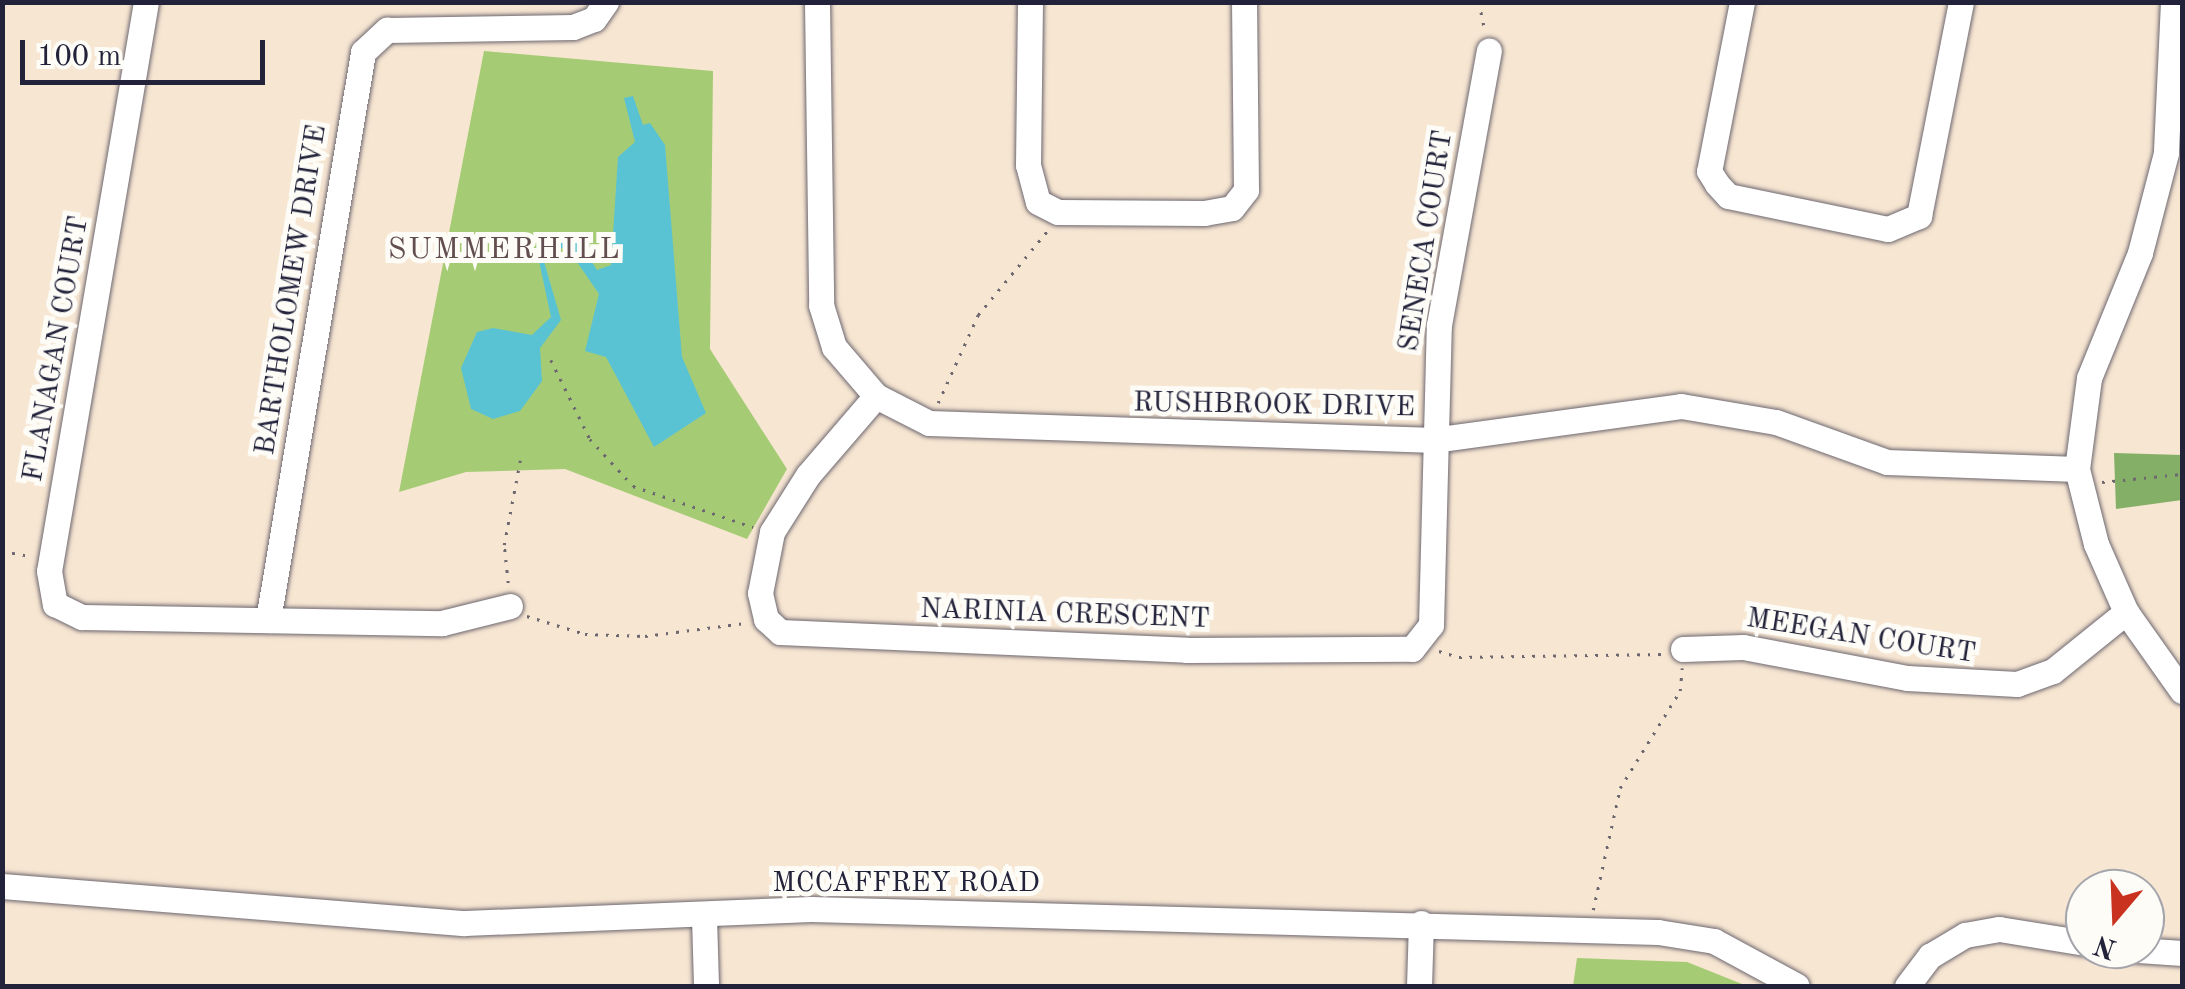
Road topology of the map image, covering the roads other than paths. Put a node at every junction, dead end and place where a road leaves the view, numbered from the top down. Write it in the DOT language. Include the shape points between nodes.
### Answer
graph roads {
  1 [pos="146,2"];
  2 [pos="606,2"];
  3 [pos="817,2"];
  4 [pos="1030,2"];
  5 [pos="1244,2"];
  6 [pos="1742,2"];
  7 [pos="1960,2"];
  8 [pos="2172,2"];
  9 [pos="1489,52"];
  10 [pos="876,396"];
  11 [pos="1433,440"];
  12 [pos="2078,477"];
  13 [pos="510,606"];
  14 [pos="2126,612"];
  15 [pos="268,620"];
  16 [pos="1683,649"];
  17 [pos="2182,691"];
  18 [pos="2,886"];
  19 [pos="704,917"];
  20 [pos="1421,923"];
  21 [pos="2065,939"];
  22 [pos="706,986"];
  23 [pos="1419,986"];
  24 [pos="1797,986"];
  25 [pos="1907,986"];
  1 -- 15 [label="street, FLANAGAN COURT" via="49,592 67,614"];
  2 -- 15 [label="street, BARTHOLOMEW DRIVE" via="594,19 573,28 387,30 363,52"];
  3 -- 10 [label="street, RUSHBROOK DRIVE" via="821,305 834,347"];
  4 -- 5 [label="street" via="1028,165 1038,202 1058,212 1222,212 1240,198 1246,174"];
  6 -- 7 [label="street" via="1709,171 1717,184 1728,196 1888,229 1919,216"];
  8 -- 12 [label="street" via="2166,153 2140,253 2090,378"];
  9 -- 11 [label="street, SENECA COURT" via="1439,325"];
  10 -- 11 [label="street, RUSHBROOK DRIVE" via="930,423"];
  10 -- 11 [label="street, NARINIA CRESCENT" via="808,475 772,532 760,593 766,619 797,635 1404,651 1419,644 1432,614"];
  11 -- 12 [label="street, RUSHBROOK DRIVE" via="1680,406 1776,422 1886,462"];
  12 -- 14 [label="street"];
  13 -- 15 [label="street, FLANAGAN COURT" via="442,623"];
  14 -- 16 [label="street, MEEGAN COURT" via="2052,672 2016,684 1907,678 1744,647"];
  14 -- 17 [label="street"];
  18 -- 19 [label="street, MCCAFFREY ROAD" via="465,924"];
  19 -- 20 [label="street, MCCAFFREY ROAD" via="811,909"];
  19 -- 22 [label="street"];
  20 -- 23 [label="street"];
  20 -- 24 [label="street, MCCAFFREY ROAD" via="1714,942"];
  21 -- 25 [label="street" via="1999,929 1965,935 1930,956"];
}
